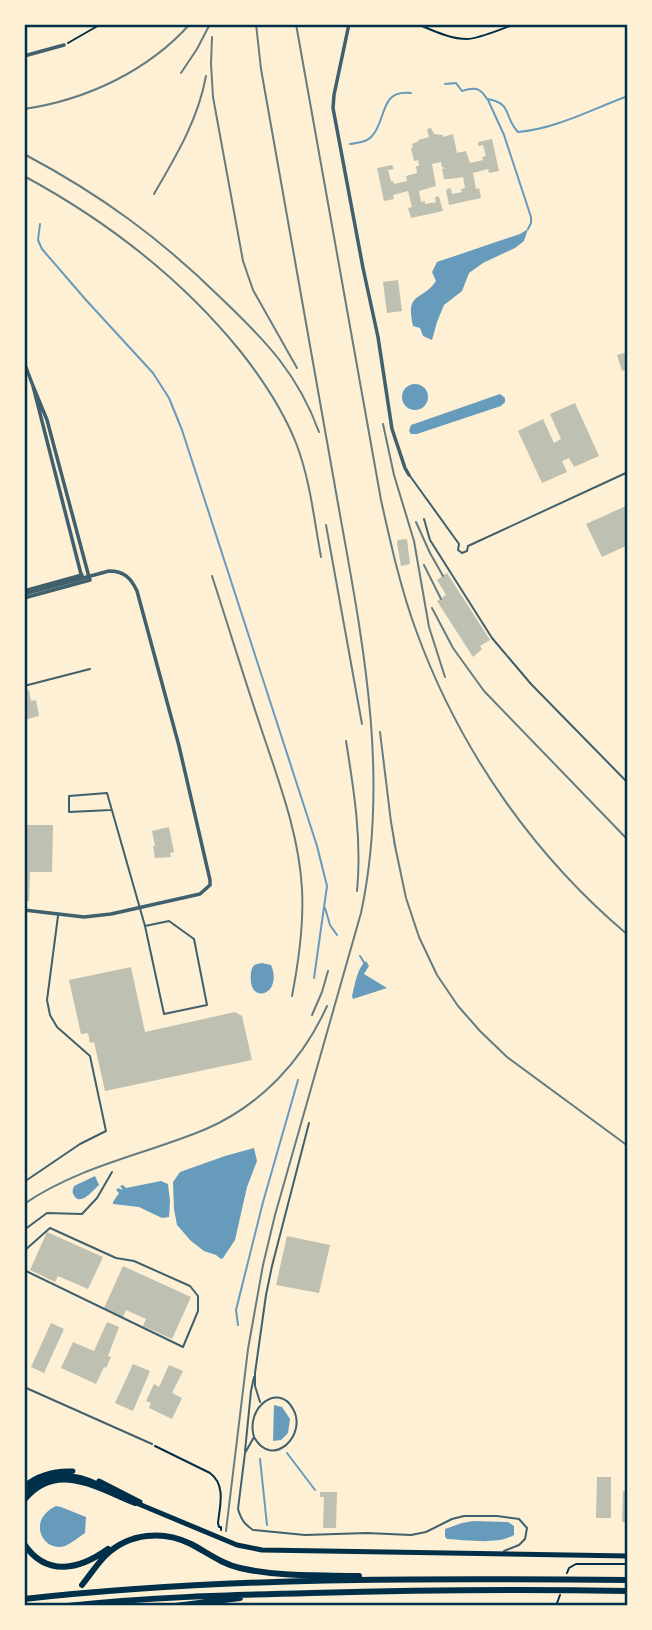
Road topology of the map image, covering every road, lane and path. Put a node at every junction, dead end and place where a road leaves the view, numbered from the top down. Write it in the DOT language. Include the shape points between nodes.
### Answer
graph roads {
  1 [pos="101,24"];
  2 [pos="349,24"];
  3 [pos="417,24"];
  4 [pos="516,24"];
  5 [pos="64,45"];
  6 [pos="24,56"];
  7 [pos="24,362"];
  8 [pos="33,386"];
  9 [pos="628,472"];
  10 [pos="409,475"];
  11 [pos="424,519"];
  12 [pos="459,544"];
  13 [pos="466,544"];
  14 [pos="82,577"];
  15 [pos="89,577"];
  16 [pos="24,594"];
  17 [pos="90,669"];
  18 [pos="24,686"];
  19 [pos="628,783"];
  20 [pos="111,810"];
  21 [pos="140,908"];
  22 [pos="24,910"];
  23 [pos="58,914"];
  24 [pos="145,926"];
  25 [pos="309,1123"];
  26 [pos="112,1172"];
  27 [pos="24,1182"];
  28 [pos="24,1230"];
  29 [pos="24,1251"];
  30 [pos="24,1270"];
  31 [pos="255,1373"];
  32 [pos="24,1387"];
  33 [pos="261,1404"];
  34 [pos="254,1437"];
  35 [pos="152,1444"];
  36 [pos="245,1453"];
  37 [pos="24,1486"];
  38 [pos="24,1494"];
  39 [pos="24,1500"];
  40 [pos="135,1503"];
  41 [pos="155,1510"];
  42 [pos="221,1530"];
  43 [pos="24,1544"];
  44 [pos="191,1544"];
  45 [pos="498,1554"];
  46 [pos="628,1556"];
  47 [pos="628,1564"];
  48 [pos="566,1573"];
  49 [pos="448,1578"];
  50 [pos="628,1580"];
  51 [pos="82,1585"];
  52 [pos="628,1591"];
  53 [pos="277,1594"];
  54 [pos="24,1599"];
  55 [pos="66,1605"];
  56 [pos="175,1605"];
  1 -- 5 [label="path"];
  2 -- 10 [label="street" via="333,108 392,429"];
  3 -- 4 [label="path" via="466,39"];
  5 -- 6 [label="street"];
  7 -- 8 [label="street"];
  8 -- 14 [label="street"];
  8 -- 15 [label="street" via="47,420"];
  9 -- 13 [label="lane"];
  10 -- 12 [label="lane"];
  11 -- 19 [label="lane" via="430,540 492,638"];
  12 -- 13 [label="lane"];
  12 -- 13 [label="lane" via="460,553 467,551"];
  14 -- 15 [label="street"];
  14 -- 16 [label="street"];
  15 -- 16 [label="street"];
  15 -- 21 [label="street" via="117,571 133,581 137,591 210,880 200,894"];
  17 -- 18 [label="lane"];
  20 -- 20 [label="lane" via="107,793 69,796 69,812"];
  20 -- 21 [label="lane"];
  21 -- 23 [label="street" via="84,916"];
  21 -- 24 [label="lane"];
  22 -- 23 [label="street"];
  23 -- 27 [label="lane" via="48,1008 57,1027 90,1056 106,1131"];
  24 -- 24 [label="lane" via="164,1014 207,1005 194,939 169,922"];
  25 -- 31 [label="lane" via="265,1295"];
  26 -- 28 [label="lane" via="82,1214 47,1213"];
  29 -- 30 [label="lane" via="50,1228 190,1286 198,1296 198,1311 183,1347"];
  31 -- 33 [label="lane"];
  31 -- 36 [label="lane"];
  32 -- 35 [label="lane"];
  33 -- 34 [label="lane" via="252,1419"];
  33 -- 34 [label="lane" via="273,1398 284,1400 296,1415 296,1428 287,1444 276,1450 262,1447"];
  34 -- 36 [label="lane"];
  35 -- 42 [label="path" via="216,1479"];
  36 -- 45 [label="lane" via="238,1509 240,1518 253,1530 411,1535 464,1516 522,1521 525,1539"];
  37 -- 41 [label="main road" via="57,1471 74,1472"];
  38 -- 40 [label="main road" via="42,1479 71,1475"];
  39 -- 40 [label="highway" via="43,1483 64,1479"];
  40 -- 41 [label="main road"];
  41 -- 45 [label="main road" via="237,1545 262,1550"];
  43 -- 44 [label="highway" via="45,1563 71,1567 138,1534 168,1533"];
  44 -- 49 [label="highway" via="235,1567 278,1574"];
  44 -- 51 [label="highway" via="166,1536 130,1540 107,1554"];
  45 -- 46 [label="main road"];
  47 -- 48 [label="path" via="576,1564"];
  49 -- 50 [label="highway"];
  49 -- 54 [label="highway" via="261,1582"];
  52 -- 53 [label="highway"];
  53 -- 55 [label="highway"];
  53 -- 56 [label="highway"];
}
